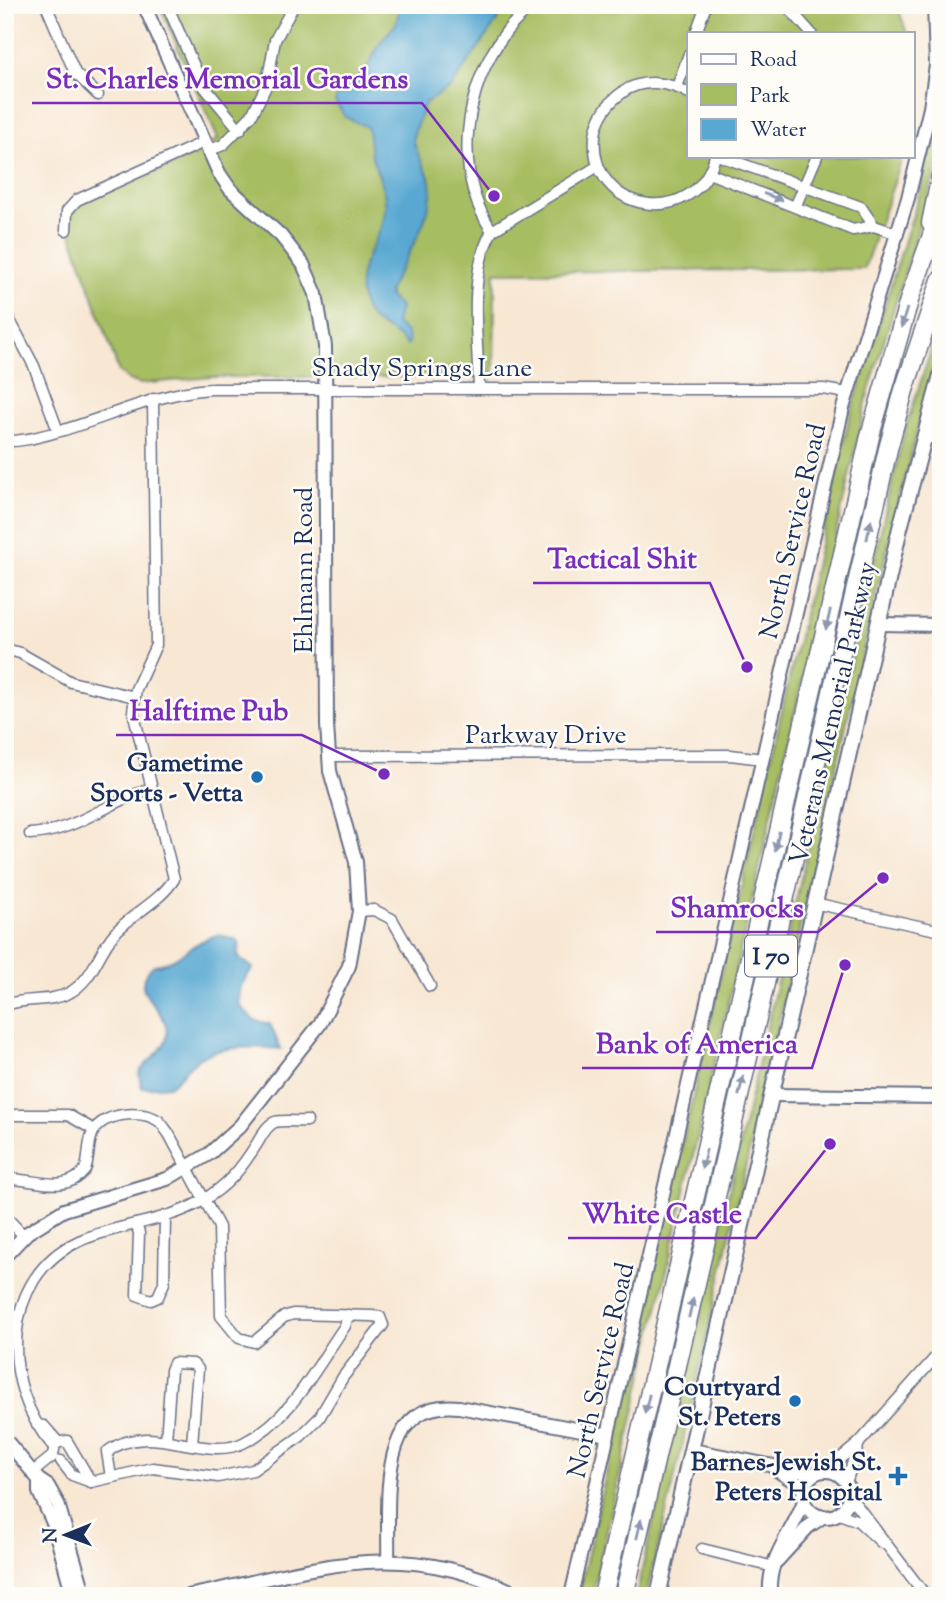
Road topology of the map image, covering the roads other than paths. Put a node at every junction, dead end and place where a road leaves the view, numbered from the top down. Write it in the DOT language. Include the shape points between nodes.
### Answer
graph roads {
  1 [pos="46,5"];
  2 [pos="144,5"];
  3 [pos="167,5"];
  4 [pos="294,5"];
  5 [pos="533,5"];
  6 [pos="706,5"];
  7 [pos="786,5"];
  8 [pos="934,5"];
  9 [pos="696,32"];
  10 [pos="810,32"];
  11 [pos="687,60"];
  12 [pos="677,87"];
  13 [pos="687,92"];
  14 [pos="98,95"];
  15 [pos="240,130"];
  16 [pos="206,147"];
  17 [pos="717,158"];
  18 [pos="724,158"];
  19 [pos="816,158"];
  20 [pos="598,166"];
  21 [pos="709,173"];
  22 [pos="941,175"];
  23 [pos="804,187"];
  24 [pos="796,205"];
  25 [pos="941,210"];
  26 [pos="874,226"];
  27 [pos="66,230"];
  28 [pos="492,231"];
  29 [pos="898,234"];
  30 [pos="925,253"];
  31 [pos="939,286"];
  32 [pos="5,312"];
  33 [pos="941,375"];
  34 [pos="325,388"];
  35 [pos="479,388"];
  36 [pos="847,393"];
  37 [pos="153,399"];
  38 [pos="58,431"];
  39 [pos="923,436"];
  40 [pos="941,440"];
  41 [pos="5,441"];
  42 [pos="878,624"];
  43 [pos="941,625"];
  44 [pos="5,649"];
  45 [pos="135,697"];
  46 [pos="329,756"];
  47 [pos="764,759"];
  48 [pos="151,789"];
  49 [pos="30,834"];
  50 [pos="814,903"];
  51 [pos="359,911"];
  52 [pos="941,931"];
  53 [pos="430,986"];
  54 [pos="5,1005"];
  55 [pos="772,1095"];
  56 [pos="941,1097"];
  57 [pos="5,1115"];
  58 [pos="307,1121"];
  59 [pos="94,1130"];
  60 [pos="188,1168"];
  61 [pos="5,1179"];
  62 [pos="204,1200"];
  63 [pos="5,1216"];
  64 [pos="165,1216"];
  65 [pos="136,1224"];
  66 [pos="24,1236"];
  67 [pos="5,1256"];
  68 [pos="348,1315"];
  69 [pos="941,1351"];
  70 [pos="608,1435"];
  71 [pos="6,1440"];
  72 [pos="166,1440"];
  73 [pos="859,1443"];
  74 [pos="192,1444"];
  75 [pos="692,1450"];
  76 [pos="61,1452"];
  77 [pos="774,1468"];
  78 [pos="820,1473"];
  79 [pos="36,1476"];
  80 [pos="111,1477"];
  81 [pos="91,1482"];
  82 [pos="847,1488"];
  83 [pos="804,1495"];
  84 [pos="837,1513"];
  85 [pos="824,1516"];
  86 [pos="883,1543"];
  87 [pos="702,1549"];
  88 [pos="388,1560"];
  89 [pos="775,1564"];
  90 [pos="73,1596"];
  91 [pos="85,1596"];
  92 [pos="188,1596"];
  93 [pos="521,1596"];
  94 [pos="571,1596"];
  95 [pos="603,1596"];
  96 [pos="624,1596"];
  97 [pos="658,1596"];
  98 [pos="770,1596"];
  99 [pos="926,1596"];
  1 -- 14 [label="street" via="75,73"];
  2 -- 16 [label="street, Ehlmann Road"];
  3 -- 15 [label="street" via="202,84"];
  4 -- 15 [label="street" via="275,40 267,84"];
  5 -- 28 [label="street" via="507,30 489,58 468,121 468,172 481,214"];
  6 -- 9 [label="street"];
  7 -- 10 [label="street"];
  8 -- 29 [label="street, North Service Road" via="934,86"];
  11 -- 12 [label="street"];
  12 -- 13 [label="street"];
  12 -- 20 [label="street" via="642,84 612,100 595,131"];
  15 -- 16 [label="street" via="223,145"];
  16 -- 27 [label="street" via="77,200 67,211"];
  16 -- 34 [label="street, Ehlmann Road" via="230,188 281,236 307,272 324,328"];
  17 -- 21 [label="street"];
  18 -- 23 [label="street"];
  19 -- 23 [label="street"];
  20 -- 21 [label="street" via="619,193 651,205 685,198"];
  20 -- 28 [label="street"];
  21 -- 24 [label="street, one-way"];
  22 -- 30 [label="highway"];
  23 -- 24 [label="street"];
  23 -- 26 [label="street" via="861,207"];
  24 -- 26 [label="street" via="853,230"];
  25 -- 30 [label="highway, I 70"];
  26 -- 29 [label="street"];
  28 -- 35 [label="street" via="478,281"];
  29 -- 36 [label="street, North Service Road"];
  30 -- 95 [label="highway, I 70, one-way" via="859,484"];
  96 -- 31 [label="highway, I 70, one-way" via="885,462"];
  32 -- 38 [label="street" via="34,366"];
  33 -- 39 [label="main road, Veterans Memorial Parkway"];
  34 -- 35 [label="street, Shady Springs Lane"];
  34 -- 37 [label="street, Shady Springs Lane" via="209,389"];
  34 -- 46 [label="street, Ehlmann Road"];
  35 -- 36 [label="street, Shady Springs Lane" via="823,389"];
  36 -- 47 [label="street, North Service Road"];
  37 -- 38 [label="street, Shady Springs Lane"];
  37 -- 45 [label="street" via="156,645"];
  38 -- 41 [label="street, Shady Springs Lane"];
  39 -- 40 [label="street"];
  39 -- 42 [label="main road, Veterans Memorial Parkway"];
  42 -- 43 [label="street"];
  42 -- 50 [label="main road, Veterans Memorial Parkway"];
  44 -- 45 [label="street" via="71,682"];
  45 -- 48 [label="street" via="134,726"];
  46 -- 47 [label="street, Parkway Drive" via="730,755"];
  46 -- 51 [label="street, Ehlmann Road" via="356,862"];
  47 -- 70 [label="street, North Service Road"];
  48 -- 49 [label="street" via="113,803 77,825"];
  48 -- 54 [label="street" via="174,879 117,930 79,986 53,998"];
  50 -- 52 [label="street"];
  50 -- 55 [label="main road, Veterans Memorial Parkway"];
  51 -- 53 [label="street" via="374,910 392,919"];
  51 -- 60 [label="street, Ehlmann Road" via="349,966 320,1024 240,1126"];
  55 -- 56 [label="street"];
  55 -- 75 [label="main road, Veterans Memorial Parkway"];
  57 -- 59 [label="street" via="68,1115"];
  58 -- 62 [label="street" via="274,1122 239,1173"];
  59 -- 60 [label="street" via="110,1117 151,1118 169,1134"];
  59 -- 61 [label="street" via="87,1164 75,1179 31,1184"];
  60 -- 62 [label="street"];
  60 -- 66 [label="street, Ehlmann Road" via="149,1185 64,1210"];
  62 -- 64 [label="street"];
  62 -- 68 [label="street" via="221,1236 221,1316 239,1338 254,1342 292,1314"];
  63 -- 66 [label="street"];
  64 -- 65 [label="street"];
  64 -- 65 [label="street" via="164,1283 158,1297 151,1300 137,1296"];
  65 -- 76 [label="street" via="78,1241 59,1252 42,1268 18,1306 9,1347 12,1368 25,1406"];
  66 -- 67 [label="street, Ehlmann Road"];
  68 -- 74 [label="street" via="299,1395 262,1430 228,1448"];
  68 -- 80 [label="street" via="380,1317 383,1325 319,1418 277,1455 239,1475 218,1477 153,1468"];
  69 -- 73 [label="street"];
  70 -- 88 [label="street" via="459,1407 424,1412 401,1431 393,1450"];
  70 -- 94 [label="street, North Service Road"];
  71 -- 79 [label="street"];
  72 -- 74 [label="street"];
  72 -- 74 [label="street" via="171,1370 174,1363 184,1362 198,1369"];
  72 -- 80 [label="street" via="113,1447 107,1452"];
  73 -- 78 [label="street"];
  73 -- 82 [label="street"];
  75 -- 77 [label="street"];
  75 -- 97 [label="main road, Veterans Memorial Parkway"];
  76 -- 79 [label="street"];
  76 -- 81 [label="street"];
  76 -- 81 [label="street" via="72,1475"];
  77 -- 78 [label="street"];
  77 -- 83 [label="street"];
  78 -- 82 [label="street" via="839,1475"];
  78 -- 83 [label="street"];
  79 -- 90 [label="street"];
  79 -- 91 [label="street" via="58,1504"];
  80 -- 81 [label="street"];
  82 -- 84 [label="street" via="846,1504"];
  82 -- 86 [label="street"];
  83 -- 85 [label="street" via="812,1512"];
  83 -- 89 [label="street"];
  84 -- 85 [label="street"];
  84 -- 86 [label="street" via="858,1521"];
  85 -- 89 [label="street"];
  86 -- 99 [label="street"];
  87 -- 89 [label="street"];
  88 -- 92 [label="street" via="305,1569"];
  88 -- 93 [label="street" via="443,1566"];
  89 -- 98 [label="street"];
}
